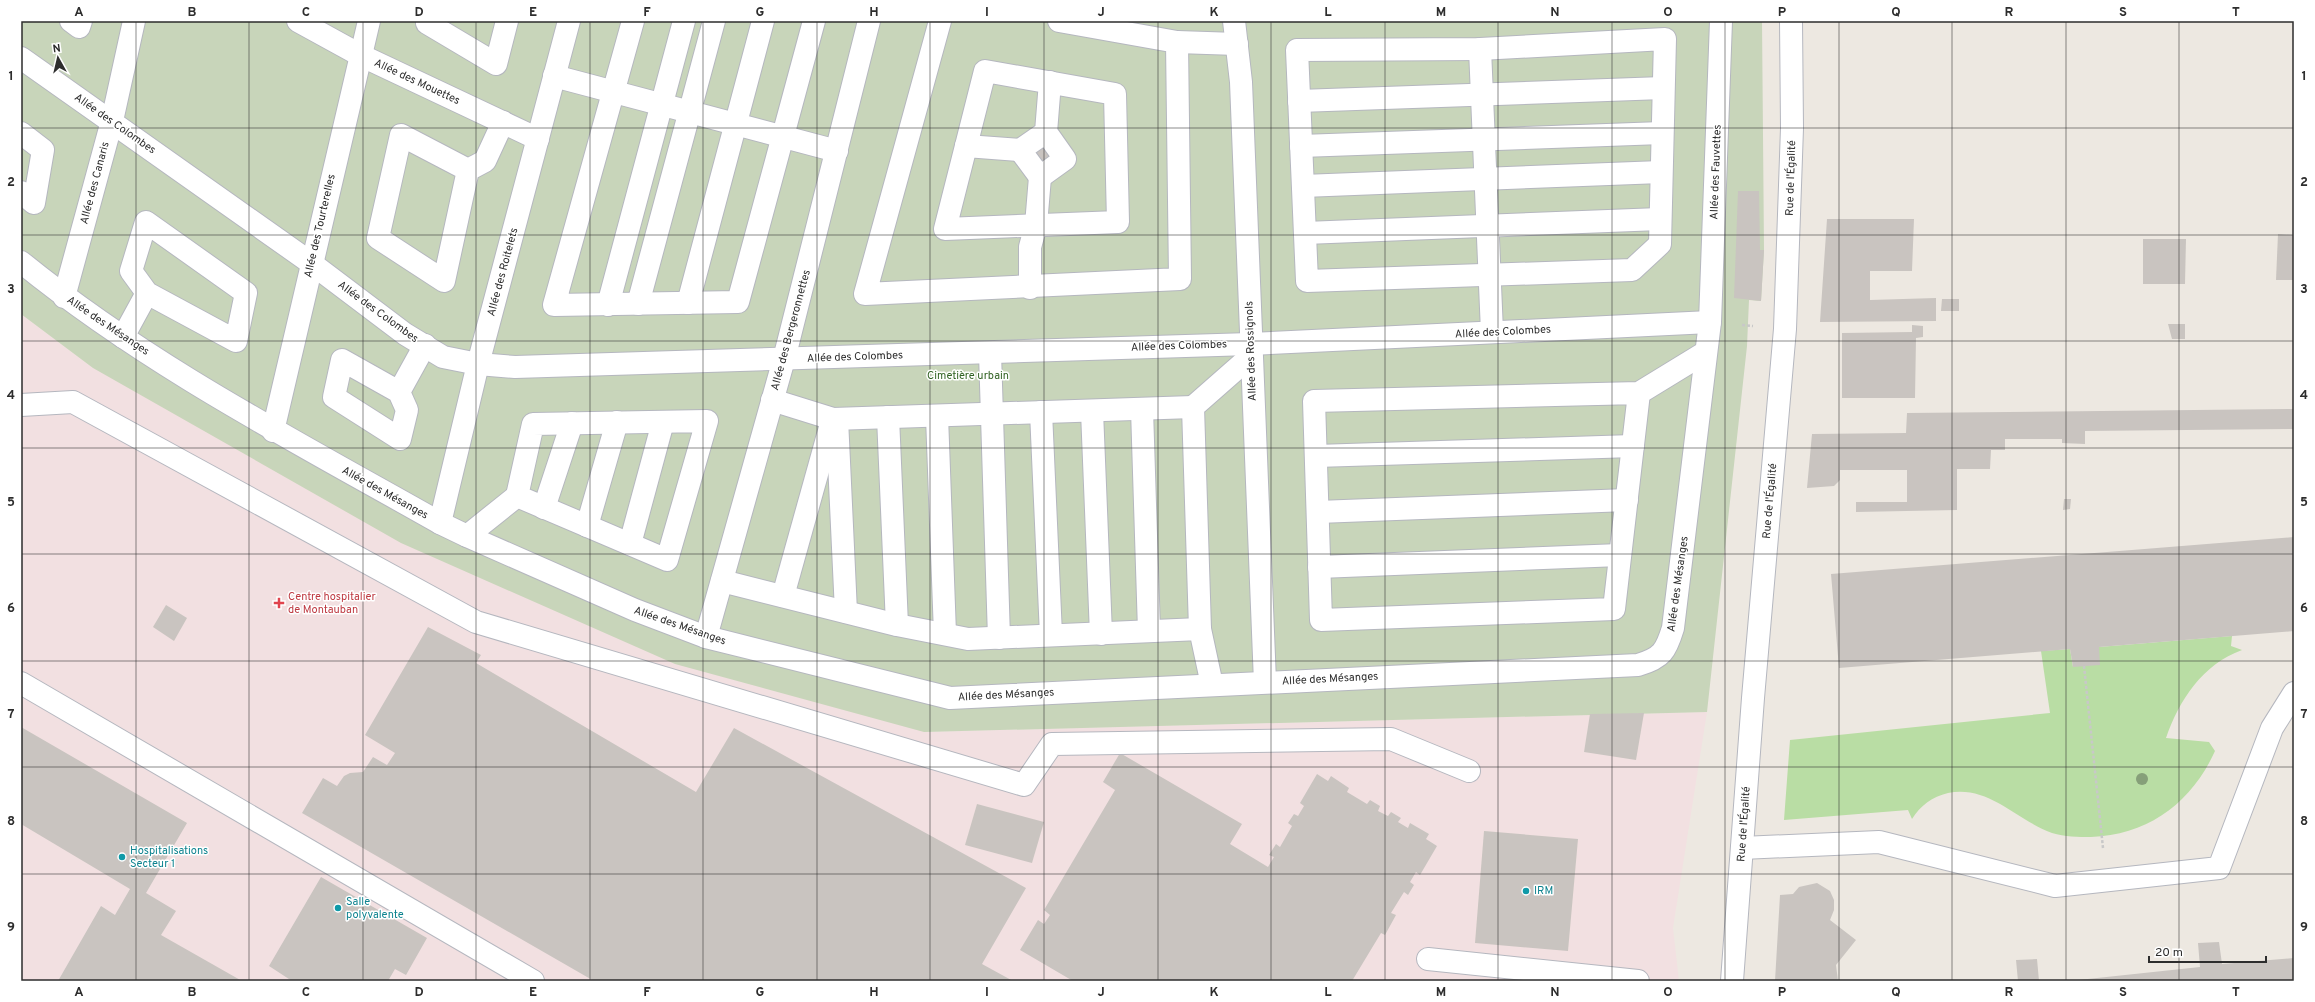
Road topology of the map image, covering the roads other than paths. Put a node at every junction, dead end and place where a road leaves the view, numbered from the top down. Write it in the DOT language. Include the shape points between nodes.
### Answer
graph roads {
  1 [pos="71,21"];
  2 [pos="81,21"];
  3 [pos="134,21"];
  4 [pos="298,21"];
  5 [pos="369,21"];
  6 [pos="428,21"];
  7 [pos="507,21"];
  8 [pos="568,21"];
  9 [pos="634,21"];
  10 [pos="684,21"];
  11 [pos="714,21"];
  12 [pos="763,21"];
  13 [pos="814,21"];
  14 [pos="869,21"];
  15 [pos="940,21"];
  16 [pos="1059,21"];
  17 [pos="1234,21"];
  18 [pos="1722,21"];
  19 [pos="1791,21"];
  20 [pos="454,30"];
  21 [pos="1177,42"];
  22 [pos="1237,44"];
  23 [pos="1480,49"];
  24 [pos="360,55"];
  25 [pos="21,58"];
  26 [pos="554,76"];
  27 [pos="1050,82"];
  28 [pos="1663,88"];
  29 [pos="614,92"];
  30 [pos="1482,95"];
  31 [pos="1299,101"];
  32 [pos="661,104"];
  33 [pos="690,111"];
  34 [pos="112,121"];
  35 [pos="503,122"];
  36 [pos="736,124"];
  37 [pos="1046,132"];
  38 [pos="21,133"];
  39 [pos="1662,133"];
  40 [pos="783,136"];
  41 [pos="538,139"];
  42 [pos="1484,139"];
  43 [pos="966,146"];
  44 [pos="1301,146"];
  45 [pos="1020,150"];
  46 [pos="837,151"];
  47 [pos="468,170"];
  48 [pos="1661,172"];
  49 [pos="1040,177"];
  50 [pos="1486,179"];
  51 [pos="1303,186"];
  52 [pos="21,192"];
  53 [pos="1660,219"];
  54 [pos="1036,225"];
  55 [pos="1488,226"];
  56 [pos="1305,233"];
  57 [pos="21,262"];
  58 [pos="311,263"];
  59 [pos="1490,275"];
  60 [pos="1030,288"];
  61 [pos="147,293"];
  62 [pos="64,297"];
  63 [pos="688,303"];
  64 [pos="608,304"];
  65 [pos="638,304"];
  66 [pos="1710,322"];
  67 [pos="1492,332"];
  68 [pos="123,336"];
  69 [pos="425,345"];
  70 [pos="1251,350"];
  71 [pos="1706,352"];
  72 [pos="990,353"];
  73 [pos="784,360"];
  74 [pos="478,364"];
  75 [pos="399,392"];
  76 [pos="1639,393"];
  77 [pos="772,400"];
  78 [pos="21,405"];
  79 [pos="1193,407"];
  80 [pos="1142,409"];
  81 [pos="1092,411"];
  82 [pos="1041,412"];
  83 [pos="991,414"];
  84 [pos="937,416"];
  85 [pos="888,417"];
  86 [pos="835,419"];
  87 [pos="617,422"];
  88 [pos="663,422"];
  89 [pos="572,424"];
  90 [pos="273,431"];
  91 [pos="1633,446"];
  92 [pos="1316,456"];
  93 [pos="517,496"];
  94 [pos="1627,500"];
  95 [pos="544,508"];
  96 [pos="1318,512"];
  97 [pos="440,523"];
  98 [pos="587,526"];
  99 [pos="467,536"];
  100 [pos="630,544"];
  101 [pos="1620,555"];
  102 [pos="1319,567"];
  103 [pos="722,581"];
  104 [pos="783,596"];
  105 [pos="846,612"];
  106 [pos="897,625"];
  107 [pos="1200,629"];
  108 [pos="1149,631"];
  109 [pos="945,634"];
  110 [pos="1101,634"];
  111 [pos="1052,635"];
  112 [pos="706,637"];
  113 [pos="999,638"];
  114 [pos="1265,682"];
  115 [pos="21,683"];
  116 [pos="1212,685"];
  117 [pos="2294,693"];
  118 [pos="1469,771"];
  119 [pos="1742,848"];
  120 [pos="1428,959"];
  121 [pos="533,981"];
  122 [pos="1638,981"];
  123 [pos="1732,981"];
  1 -- 2 [label="street" via="79,27"];
  3 -- 34 [label="street, Allée des Canaris"];
  4 -- 24 [label="street, Allée des Mouettes"];
  5 -- 24 [label="street, Allée des Tourterelles"];
  6 -- 20 [label="street" via="427,23"];
  7 -- 20 [label="street" via="496,64"];
  8 -- 26 [label="street, Allée des Roitelets"];
  9 -- 29 [label="street"];
  10 -- 32 [label="street"];
  11 -- 33 [label="street"];
  12 -- 36 [label="street"];
  13 -- 40 [label="street"];
  14 -- 46 [label="street, Allée des Bergeronnettes"];
  15 -- 60 [label="street" via="865,294"];
  16 -- 21 [label="street"];
  17 -- 22 [label="street, Allée des Rossignols"];
  18 -- 66 [label="street, Allée des Fauvettes"];
  19 -- 119 [label="street, Rue de l'Égalité" via="1792,128 1785,329"];
  21 -- 22 [label="street"];
  21 -- 60 [label="street" via="1180,279"];
  22 -- 70 [label="street, Allée des Rossignols" via="1241,82"];
  23 -- 28 [label="street" via="1664,39"];
  23 -- 30 [label="street"];
  23 -- 31 [label="street" via="1297,50"];
  24 -- 35 [label="street, Allée des Mouettes"];
  24 -- 58 [label="street, Allée des Tourterelles"];
  25 -- 34 [label="street, Allée des Colombes"];
  26 -- 29 [label="street"];
  26 -- 41 [label="street, Allée des Roitelets"];
  27 -- 37 [label="street"];
  27 -- 43 [label="street" via="986,71"];
  27 -- 54 [label="street" via="1115,94 1118,222"];
  28 -- 30 [label="street"];
  28 -- 39 [label="street"];
  29 -- 32 [label="street"];
  29 -- 64 [label="street" via="554,306"];
  30 -- 31 [label="street"];
  30 -- 42 [label="street"];
  31 -- 44 [label="street"];
  32 -- 33 [label="street"];
  32 -- 64 [label="street"];
  33 -- 36 [label="street"];
  33 -- 65 [label="street"];
  34 -- 58 [label="street, Allée des Colombes"];
  34 -- 62 [label="street, Allée des Canaris"];
  35 -- 41 [label="street, Allée des Mouettes"];
  35 -- 47 [label="street" via="485,160"];
  36 -- 40 [label="street"];
  36 -- 63 [label="street"];
  37 -- 45 [label="street"];
  37 -- 49 [label="street" via="1065,159"];
  38 -- 52 [label="street" via="43,150 34,203"];
  39 -- 42 [label="street"];
  39 -- 48 [label="street"];
  40 -- 46 [label="street"];
  40 -- 63 [label="street" via="738,302"];
  41 -- 74 [label="street, Allée des Roitelets"];
  42 -- 44 [label="street"];
  42 -- 50 [label="street"];
  43 -- 45 [label="street"];
  43 -- 54 [label="street" via="945,230"];
  44 -- 51 [label="street"];
  45 -- 49 [label="street"];
  46 -- 73 [label="street, Allée des Bergeronnettes"];
  47 -- 47 [label="street" via="449,259 444,281 378,238 401,136"];
  48 -- 50 [label="street"];
  48 -- 53 [label="street"];
  49 -- 54 [label="street"];
  50 -- 51 [label="street"];
  50 -- 55 [label="street"];
  51 -- 56 [label="street"];
  53 -- 55 [label="street"];
  53 -- 59 [label="street" via="1660,244 1632,270"];
  54 -- 60 [label="street" via="1030,247"];
  55 -- 56 [label="street"];
  55 -- 59 [label="street"];
  56 -- 59 [label="street" via="1307,281"];
  57 -- 62 [label="street, Allée des Mésanges"];
  58 -- 69 [label="street, Allée des Colombes" via="405,334"];
  58 -- 90 [label="street, Allée des Tourterelles"];
  59 -- 67 [label="street"];
  61 -- 61 [label="street" via="131,272 146,222 246,293 236,341"];
  61 -- 68 [label="street"];
  62 -- 68 [label="street, Allée des Mésanges"];
  63 -- 65 [label="street"];
  64 -- 65 [label="street"];
  66 -- 67 [label="street, Allée des Colombes"];
  66 -- 71 [label="street, Allée des Mésanges"];
  67 -- 70 [label="street, Allée des Colombes"];
  68 -- 90 [label="street, Allée des Mésanges"];
  69 -- 74 [label="street, Allée des Colombes" via="443,357"];
  69 -- 75 [label="street"];
  70 -- 72 [label="street, Allée des Colombes"];
  70 -- 79 [label="street"];
  70 -- 114 [label="street, Allée des Rossignols"];
  71 -- 76 [label="street"];
  71 -- 114 [label="street, Allée des Mésanges" via="1673,628 1664,653 1653,661 1638,665"];
  72 -- 73 [label="street, Allée des Colombes"];
  72 -- 83 [label="street"];
  73 -- 74 [label="street, Allée des Colombes" via="514,367"];
  73 -- 77 [label="street, Allée des Bergeronnettes"];
  74 -- 97 [label="street, Allée des Roitelets"];
  76 -- 91 [label="street"];
  76 -- 92 [label="street" via="1314,401"];
  77 -- 86 [label="street"];
  77 -- 103 [label="street, Allée des Bergeronnettes"];
  78 -- 118 [label="street" via="73,402 476,622 1024,785 1052,744 1391,739"];
  79 -- 80 [label="street"];
  79 -- 107 [label="street"];
  80 -- 81 [label="street"];
  80 -- 108 [label="street"];
  81 -- 82 [label="street"];
  81 -- 110 [label="street"];
  82 -- 83 [label="street"];
  82 -- 111 [label="street"];
  83 -- 84 [label="street"];
  83 -- 113 [label="street"];
  84 -- 85 [label="street"];
  84 -- 109 [label="street"];
  85 -- 86 [label="street"];
  85 -- 106 [label="street"];
  86 -- 104 [label="street"];
  86 -- 105 [label="street"];
  87 -- 88 [label="street"];
  87 -- 89 [label="street"];
  87 -- 98 [label="street"];
  88 -- 100 [label="street"];
  88 -- 100 [label="street" via="707,421 666,560"];
  89 -- 93 [label="street" via="533,424"];
  89 -- 95 [label="street"];
  90 -- 97 [label="street, Allée des Mésanges"];
  91 -- 92 [label="street"];
  91 -- 94 [label="street"];
  92 -- 96 [label="street"];
  93 -- 95 [label="street"];
  93 -- 99 [label="street"];
  94 -- 96 [label="street"];
  94 -- 101 [label="street"];
  95 -- 98 [label="street"];
  96 -- 102 [label="street"];
  97 -- 99 [label="street, Allée des Mésanges"];
  98 -- 100 [label="street"];
  99 -- 112 [label="street, Allée des Mésanges" via="635,610"];
  101 -- 102 [label="street"];
  101 -- 102 [label="street" via="1614,609 1321,620"];
  103 -- 104 [label="street"];
  103 -- 112 [label="street, Allée des Bergeronnettes"];
  104 -- 105 [label="street"];
  105 -- 106 [label="street"];
  106 -- 109 [label="street"];
  107 -- 108 [label="street"];
  107 -- 116 [label="street"];
  108 -- 110 [label="street"];
  109 -- 113 [label="street" via="968,639"];
  110 -- 111 [label="street"];
  111 -- 113 [label="street"];
  112 -- 116 [label="street, Allée des Mésanges" via="950,698"];
  114 -- 116 [label="street, Allée des Mésanges"];
  115 -- 121 [label="street"];
  117 -- 119 [label="street" via="2272,728 2220,868 2055,886 1879,842"];
  119 -- 123 [label="street, Rue de l'Égalité"];
  120 -- 122 [label="street"];
}
